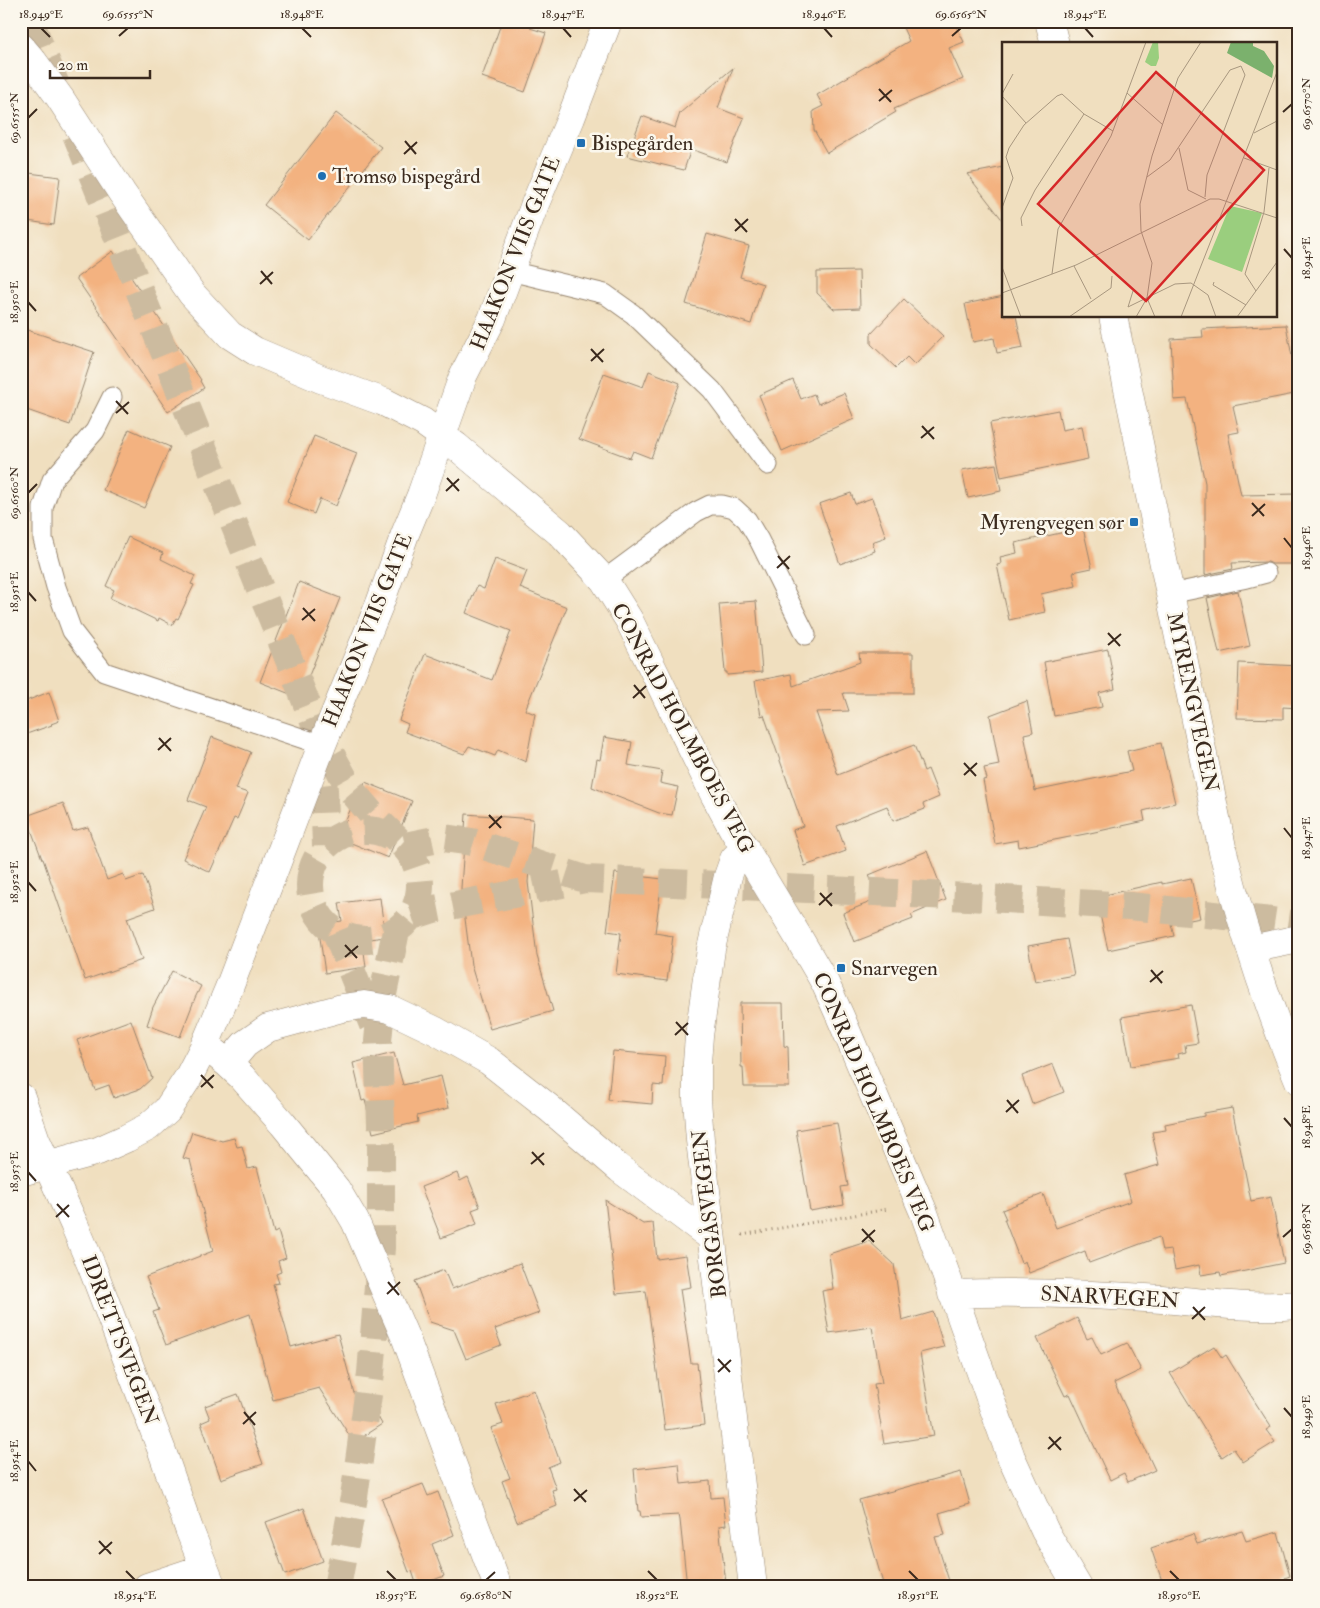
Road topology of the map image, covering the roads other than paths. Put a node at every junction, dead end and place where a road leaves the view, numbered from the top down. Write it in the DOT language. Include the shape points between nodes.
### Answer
graph roads {
  1 [pos="608,21"];
  2 [pos="1049,21"];
  3 [pos="1054,42"];
  4 [pos="21,47"];
  5 [pos="510,271"];
  6 [pos="1113,318"];
  7 [pos="112,397"];
  8 [pos="442,436"];
  9 [pos="768,465"];
  10 [pos="1266,573"];
  11 [pos="604,580"];
  12 [pos="1170,594"];
  13 [pos="806,636"];
  14 [pos="322,745"];
  15 [pos="745,848"];
  16 [pos="1299,939"];
  17 [pos="1251,949"];
  18 [pos="205,1044"];
  19 [pos="228,1064"];
  20 [pos="1299,1081"];
  21 [pos="21,1097"];
  22 [pos="34,1169"];
  23 [pos="711,1237"];
  24 [pos="952,1294"];
  25 [pos="1299,1305"];
  26 [pos="208,1577"];
  27 [pos="147,1587"];
  28 [pos="498,1587"];
  29 [pos="753,1587"];
  30 [pos="1078,1587"];
  1 -- 5 [label="street, HAAKON VIIS GATE"];
  2 -- 3 [label="street"];
  4 -- 8 [label="street, CONRAD HOLMBOES VEG" via="60,98 192,294 230,334 255,351 384,402"];
  5 -- 8 [label="street, HAAKON VIIS GATE" via="492,319 463,376"];
  5 -- 9 [label="lane" via="604,294 633,314 712,390"];
  6 -- 12 [label="street, MYRENGVEGEN"];
  7 -- 14 [label="lane" via="95,431 52,480 43,508 43,539 72,631 104,672"];
  8 -- 11 [label="street, CONRAD HOLMBOES VEG" via="560,533"];
  8 -- 14 [label="street, HAAKON VIIS GATE" via="380,603"];
  10 -- 12 [label="lane"];
  11 -- 13 [label="lane" via="696,512 710,505 722,504 734,508 747,520"];
  11 -- 15 [label="street, CONRAD HOLMBOES VEG" via="629,620 714,794"];
  12 -- 17 [label="street, MYRENGVEGEN" via="1223,852"];
  14 -- 18 [label="street, HAAKON VIIS GATE"];
  15 -- 23 [label="street, BORGÅSVEGEN" via="734,859 726,885 711,949 699,1036 697,1099"];
  15 -- 24 [label="street, CONRAD HOLMBOES VEG" via="825,983 921,1206"];
  16 -- 17 [label="street"];
  17 -- 20 [label="street, MYRENGVEGEN"];
  18 -- 19 [label="street"];
  18 -- 22 [label="street, HAAKON VIIS GATE" via="167,1110 148,1127 98,1151"];
  19 -- 23 [label="street" via="245,1044 268,1028 332,1010 364,1005 390,1009 489,1061 620,1169"];
  19 -- 28 [label="street" via="336,1189 355,1220 436,1415"];
  21 -- 22 [label="street, IDRETTSVEGEN" via="36,1140"];
  22 -- 26 [label="street, IDRETTSVEGEN" via="74,1224"];
  23 -- 29 [label="street, BORGÅSVEGEN"];
  24 -- 25 [label="street, SNARVEGEN" via="1069,1294 1231,1305"];
  24 -- 30 [label="street, CONRAD HOLMBOES VEG" via="1011,1457 1046,1531"];
  26 -- 27 [label="street"];
}
